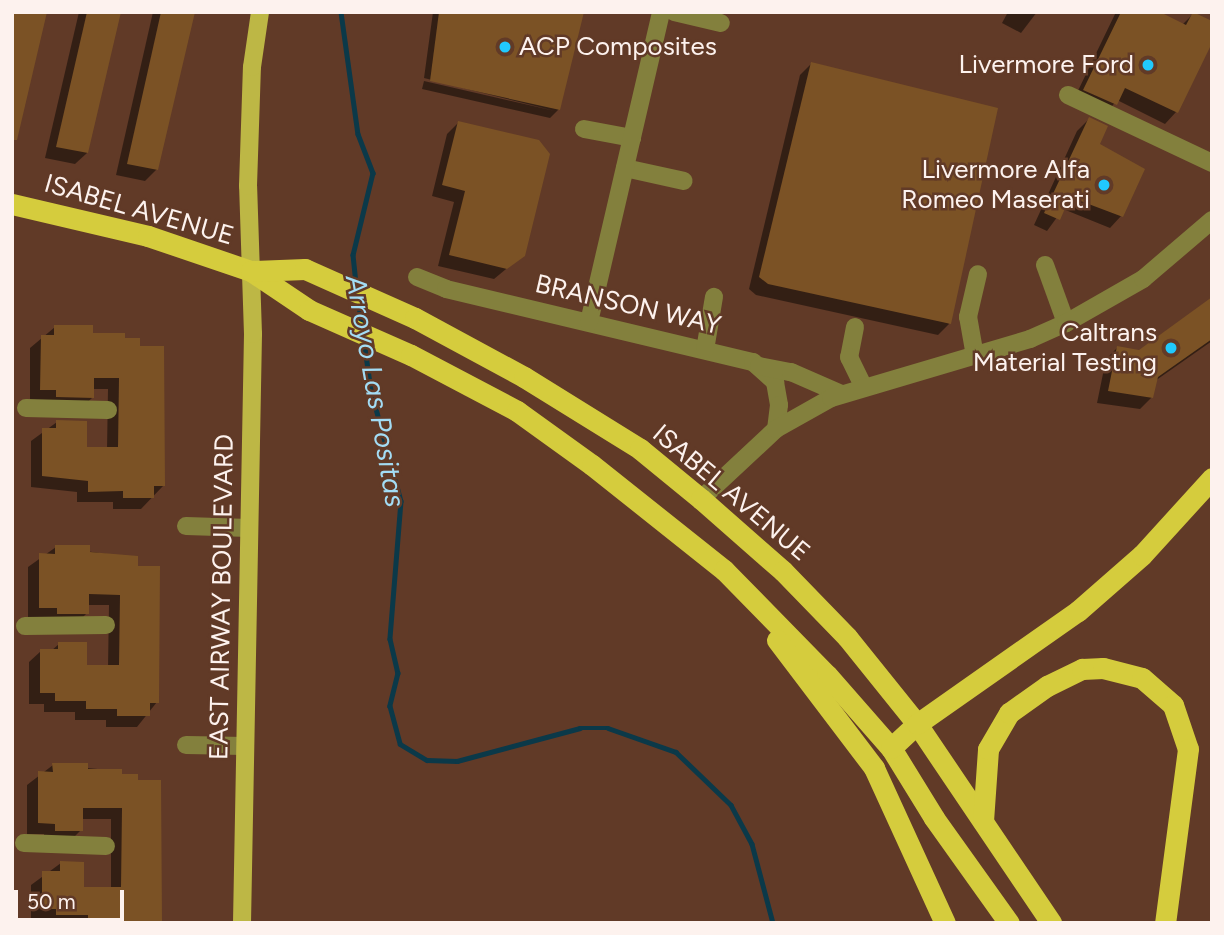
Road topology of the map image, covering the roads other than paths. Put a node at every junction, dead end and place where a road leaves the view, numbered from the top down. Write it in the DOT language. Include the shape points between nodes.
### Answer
graph roads {
  1 [pos="260,12"];
  2 [pos="661,12"];
  3 [pos="674,12"];
  4 [pos="721,23"];
  5 [pos="1068,95"];
  6 [pos="584,129"];
  7 [pos="632,138"];
  8 [pos="1212,163"];
  9 [pos="625,168"];
  10 [pos="684,181"];
  11 [pos="12,204"];
  12 [pos="1212,220"];
  13 [pos="1045,265"];
  14 [pos="251,271"];
  15 [pos="978,274"];
  16 [pos="417,277"];
  17 [pos="714,297"];
  18 [pos="589,322"];
  19 [pos="1066,323"];
  20 [pos="855,327"];
  21 [pos="705,350"];
  22 [pos="975,356"];
  23 [pos="759,366"];
  24 [pos="864,388"];
  25 [pos="841,394"];
  26 [pos="26,408"];
  27 [pos="108,410"];
  28 [pos="776,429"];
  29 [pos="1212,478"];
  30 [pos="701,499"];
  31 [pos="186,526"];
  32 [pos="249,528"];
  33 [pos="759,605"];
  34 [pos="106,625"];
  35 [pos="25,626"];
  36 [pos="917,724"];
  37 [pos="186,745"];
  38 [pos="245,746"];
  39 [pos="891,748"];
  40 [pos="983,821"];
  41 [pos="24,843"];
  42 [pos="106,846"];
  43 [pos="242,923"];
  44 [pos="946,923"];
  45 [pos="1009,923"];
  46 [pos="1051,923"];
  47 [pos="1165,923"];
  1 -- 14 [label="main road, EAST AIRWAY BOULEVARD" via="250,104"];
  2 -- 7 [label="street"];
  3 -- 4 [label="street"];
  5 -- 8 [label="street"];
  6 -- 7 [label="street"];
  7 -- 9 [label="street"];
  9 -- 10 [label="street"];
  9 -- 18 [label="street"];
  11 -- 14 [label="highway, ISABEL AVENUE" via="148,236"];
  12 -- 19 [label="street" via="1143,279"];
  13 -- 19 [label="street"];
  14 -- 30 [label="highway, ISABEL AVENUE" via="304,268 415,318 524,377 640,449"];
  14 -- 32 [label="main road, EAST AIRWAY BOULEVARD"];
  14 -- 33 [label="highway, ISABEL AVENUE" via="309,310 411,355 517,411 678,529"];
  15 -- 22 [label="street" via="968,317"];
  16 -- 18 [label="street, BRANSON WAY" via="446,289"];
  17 -- 21 [label="street"];
  18 -- 21 [label="street, BRANSON WAY"];
  19 -- 22 [label="street"];
  20 -- 24 [label="street" via="849,357"];
  21 -- 23 [label="street, BRANSON WAY"];
  22 -- 24 [label="street"];
  23 -- 25 [label="street, BRANSON WAY" via="791,372"];
  23 -- 28 [label="street" via="775,382 779,405"];
  24 -- 25 [label="street"];
  25 -- 28 [label="street"];
  26 -- 27 [label="street"];
  28 -- 30 [label="street"];
  29 -- 36 [label="highway" via="1142,555 1078,611"];
  30 -- 36 [label="highway, ISABEL AVENUE" via="783,571 847,637"];
  31 -- 32 [label="street"];
  32 -- 38 [label="main road, EAST AIRWAY BOULEVARD"];
  33 -- 39 [label="highway, ISABEL AVENUE"];
  33 -- 44 [label="highway" via="764,623 874,768"];
  34 -- 35 [label="street"];
  36 -- 39 [label="highway"];
  36 -- 40 [label="highway, ISABEL AVENUE"];
  37 -- 38 [label="street"];
  38 -- 43 [label="main road, EAST AIRWAY BOULEVARD"];
  39 -- 45 [label="highway, ISABEL AVENUE"];
  40 -- 46 [label="highway, ISABEL AVENUE"];
  40 -- 47 [label="highway" via="988,749 1009,713 1063,677 1082,670 1103,668 1142,678 1173,705 1188,749"];
  41 -- 42 [label="street"];
}
